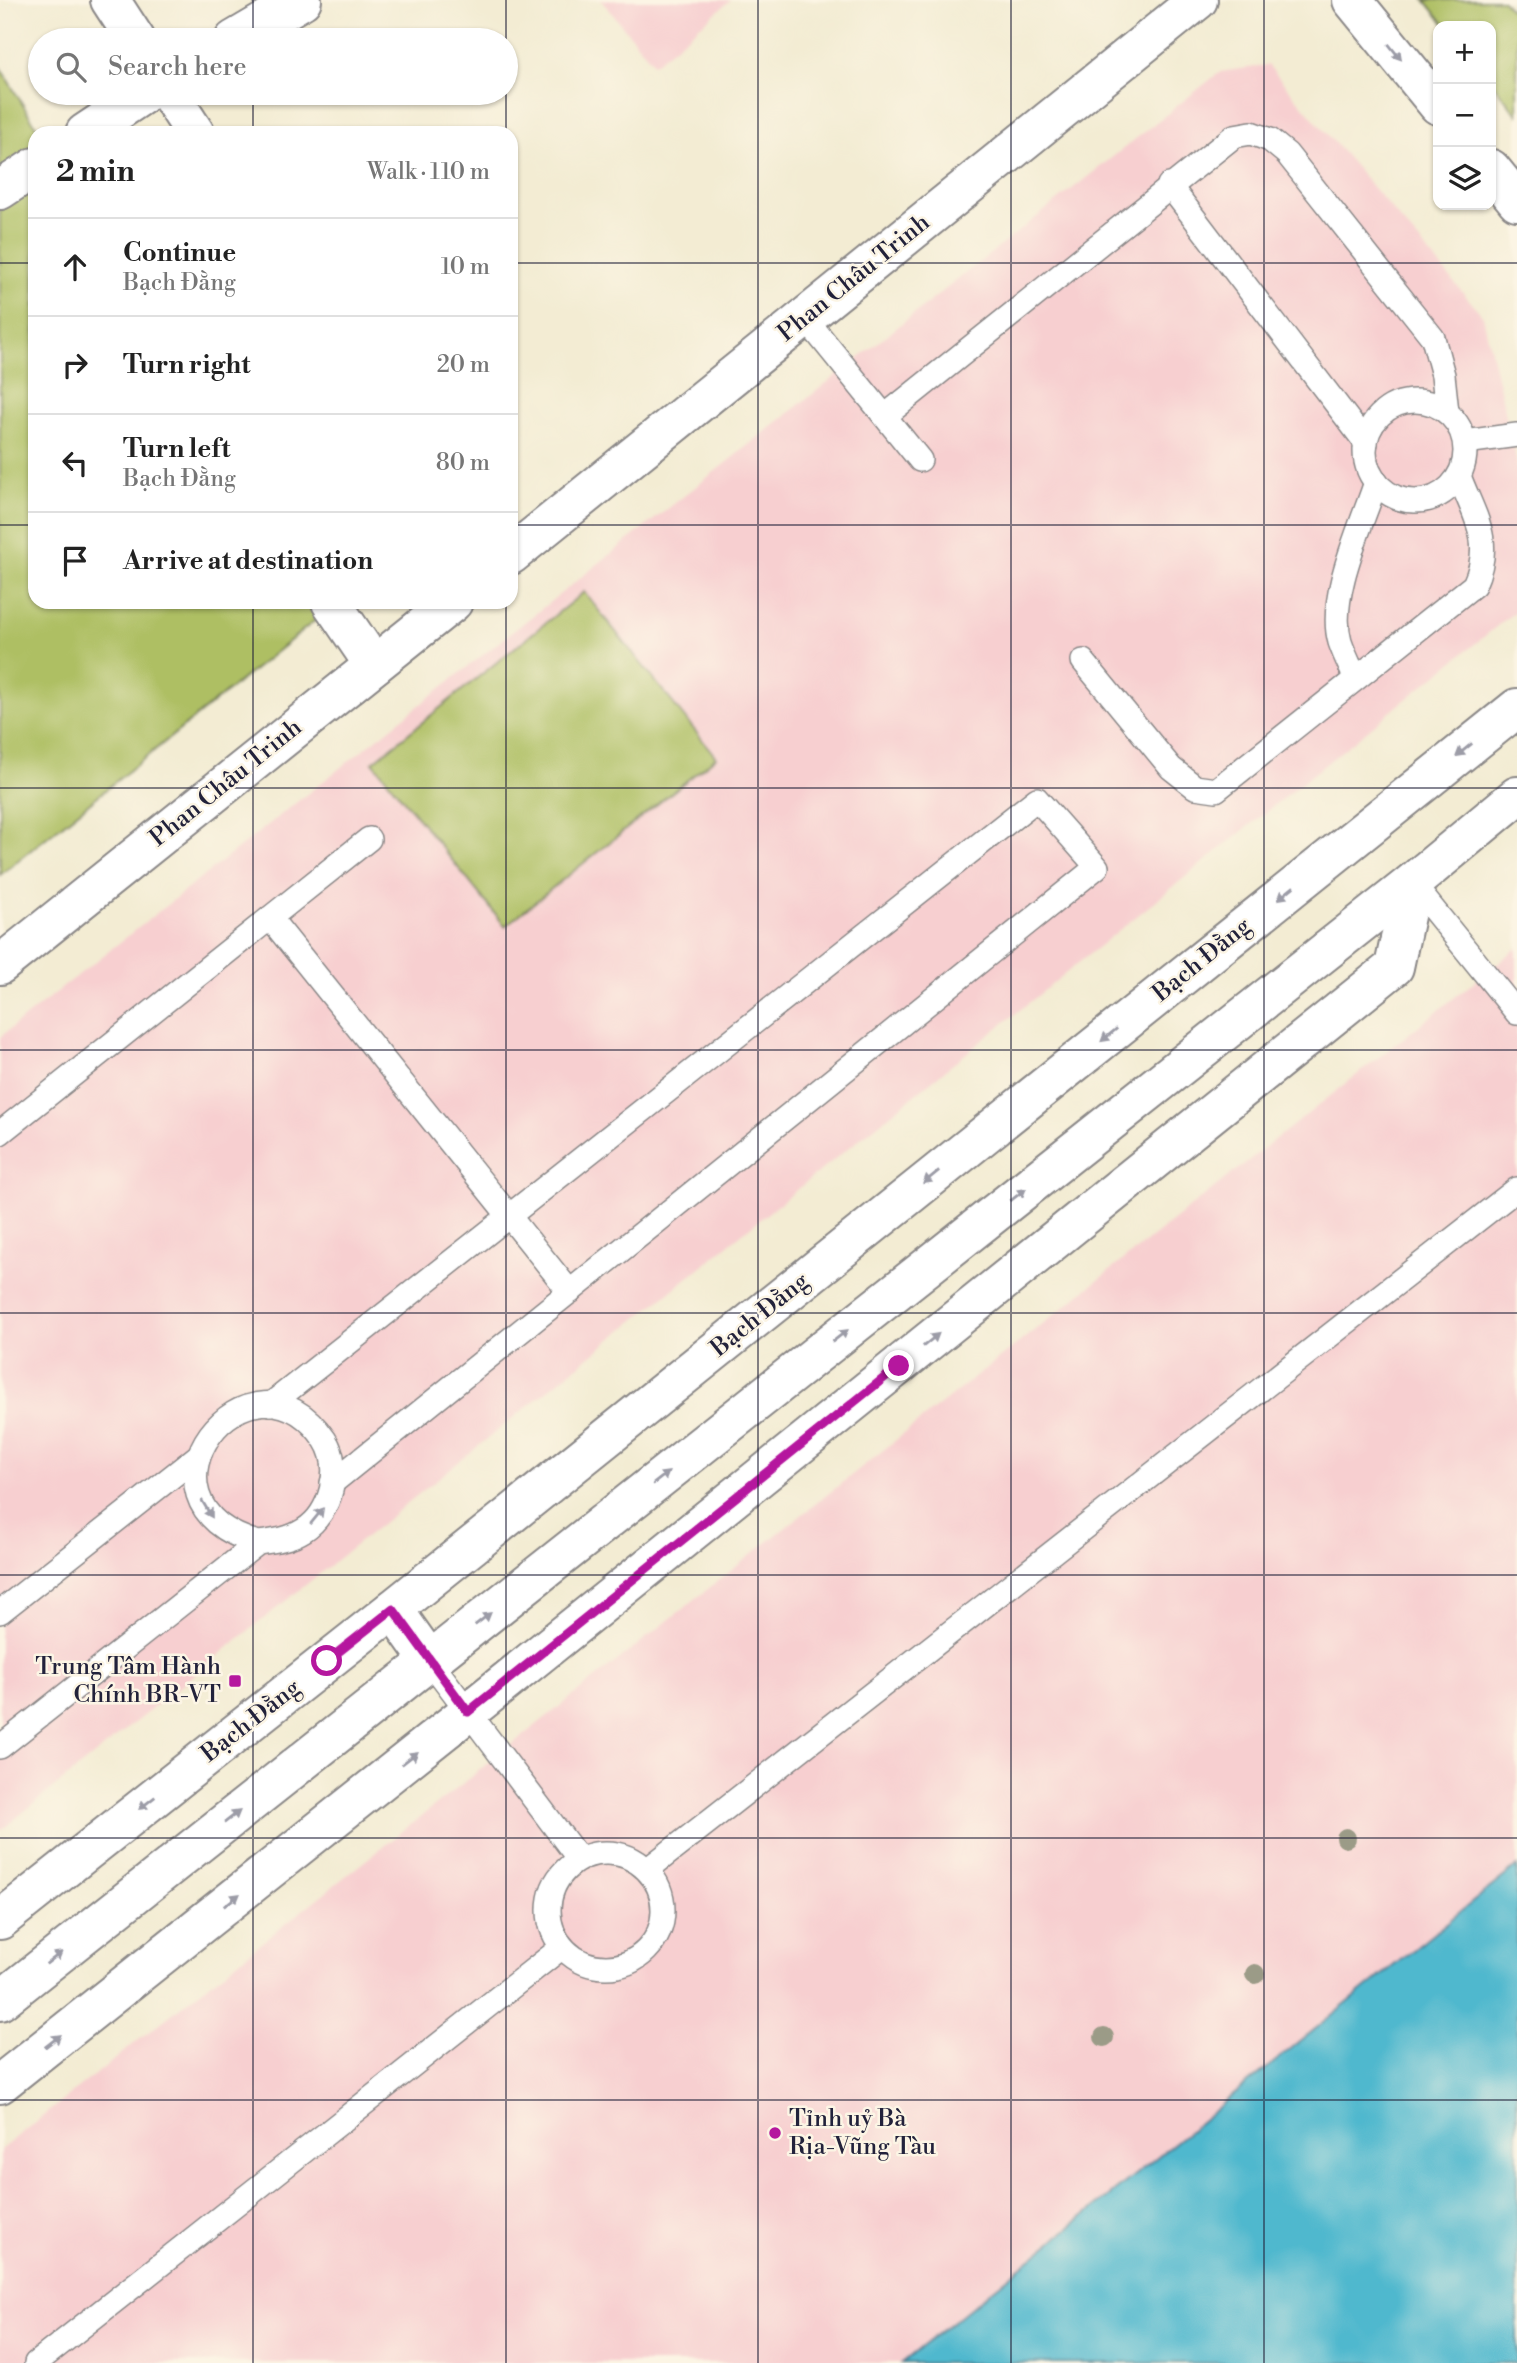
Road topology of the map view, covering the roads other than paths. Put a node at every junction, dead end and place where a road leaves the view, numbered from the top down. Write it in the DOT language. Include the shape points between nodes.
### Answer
graph roads {
  1 [pos="110,0"];
  2 [pos="302,0"];
  3 [pos="1198,0"];
  4 [pos="1352,0"];
  5 [pos="128,28"];
  6 [pos="254,28"];
  7 [pos="1433,99"];
  8 [pos="127,105"];
  9 [pos="177,105"];
  10 [pos="96,126"];
  11 [pos="190,126"];
  12 [pos="1496,175"];
  13 [pos="1169,185"];
  14 [pos="1517,201"];
  15 [pos="804,318"];
  16 [pos="1447,412"];
  17 [pos="884,416"];
  18 [pos="1517,435"];
  19 [pos="1465,442"];
  20 [pos="1366,443"];
  21 [pos="920,460"];
  22 [pos="1459,476"];
  23 [pos="1376,482"];
  24 [pos="518,549"];
  25 [pos="336,609"];
  26 [pos="444,609"];
  27 [pos="1083,661"];
  28 [pos="374,665"];
  29 [pos="1355,677"];
  30 [pos="1517,708"];
  31 [pos="1517,796"];
  32 [pos="369,839"];
  33 [pos="1412,883"];
  34 [pos="270,918"];
  35 [pos="0,965"];
  36 [pos="1517,1013"];
  37 [pos="0,1133"];
  38 [pos="1517,1189"];
  39 [pos="509,1216"];
  40 [pos="570,1292"];
  41 [pos="271,1404"];
  42 [pos="198,1456"];
  43 [pos="332,1482"];
  44 [pos="258,1543"];
  45 [pos="393,1609"];
  46 [pos="0,1612"];
  47 [pos="430,1661"];
  48 [pos="468,1712"];
  49 [pos="4,1737"];
  50 [pos="579,1859"];
  51 [pos="648,1869"];
  52 [pos="0,1920"];
  53 [pos="561,1948"];
  54 [pos="0,2001"];
  55 [pos="0,2084"];
  56 [pos="36,2363"];
  1 -- 5 [label="street"];
  2 -- 6 [label="street"];
  3 -- 15 [label="street, Phan Châu Trinh"];
  4 -- 7 [label="street, one-way"];
  8 -- 10 [label="street"];
  9 -- 11 [label="street"];
  12 -- 14 [label="street"];
  13 -- 16 [label="lane" via="1234,136 1251,133 1270,140 1287,154 1433,338"];
  13 -- 17 [label="lane"];
  13 -- 20 [label="lane"];
  15 -- 17 [label="lane"];
  15 -- 24 [label="street, Phan Châu Trinh"];
  16 -- 19 [label="lane"];
  16 -- 20 [label="lane" via="1415,401 1398,405 1372,427"];
  17 -- 21 [label="lane"];
  18 -- 19 [label="lane"];
  19 -- 22 [label="lane"];
  20 -- 23 [label="lane" via="1366,461"];
  22 -- 23 [label="lane" via="1433,498 1416,501 1399,499"];
  22 -- 29 [label="lane" via="1485,543 1483,566 1474,585"];
  23 -- 29 [label="lane" via="1343,581 1338,615 1340,640"];
  25 -- 28 [label="street"];
  26 -- 28 [label="street, Phan Châu Trinh"];
  27 -- 29 [label="lane" via="1171,768 1195,787 1216,790"];
  28 -- 35 [label="street, Phan Châu Trinh"];
  30 -- 45 [label="street, Bạch Đằng, one-way"];
  31 -- 33 [label="street"];
  32 -- 34 [label="lane"];
  33 -- 36 [label="lane"];
  47 -- 33 [label="street, one-way"];
  48 -- 33 [label="street, one-way" via="1394,967"];
  34 -- 37 [label="lane"];
  34 -- 39 [label="lane"];
  38 -- 51 [label="lane"];
  39 -- 40 [label="lane"];
  39 -- 40 [label="lane" via="1037,799 1097,867"];
  39 -- 41 [label="lane"];
  40 -- 43 [label="lane"];
  41 -- 42 [label="lane" via="247,1407 225,1417 208,1434"];
  41 -- 43 [label="lane" via="314,1424 327,1445 334,1468"];
  42 -- 44 [label="lane, one-way" via="196,1480 202,1503 216,1523 235,1536"];
  42 -- 46 [label="lane"];
  44 -- 43 [label="lane, one-way" via="282,1540 304,1530 321,1514"];
  44 -- 49 [label="lane"];
  45 -- 47 [label="street"];
  45 -- 52 [label="street, Bạch Đằng, one-way"];
  47 -- 48 [label="lane"];
  54 -- 47 [label="street, one-way"];
  48 -- 50 [label="lane"];
  55 -- 48 [label="street, one-way"];
  50 -- 51 [label="lane" via="603,1852 629,1856"];
  50 -- 53 [label="lane" via="559,1876 549,1900 550,1926"];
  51 -- 53 [label="lane" via="662,1894 663,1920 653,1944 634,1962 609,1969 584,1964"];
  53 -- 56 [label="lane"];
}
